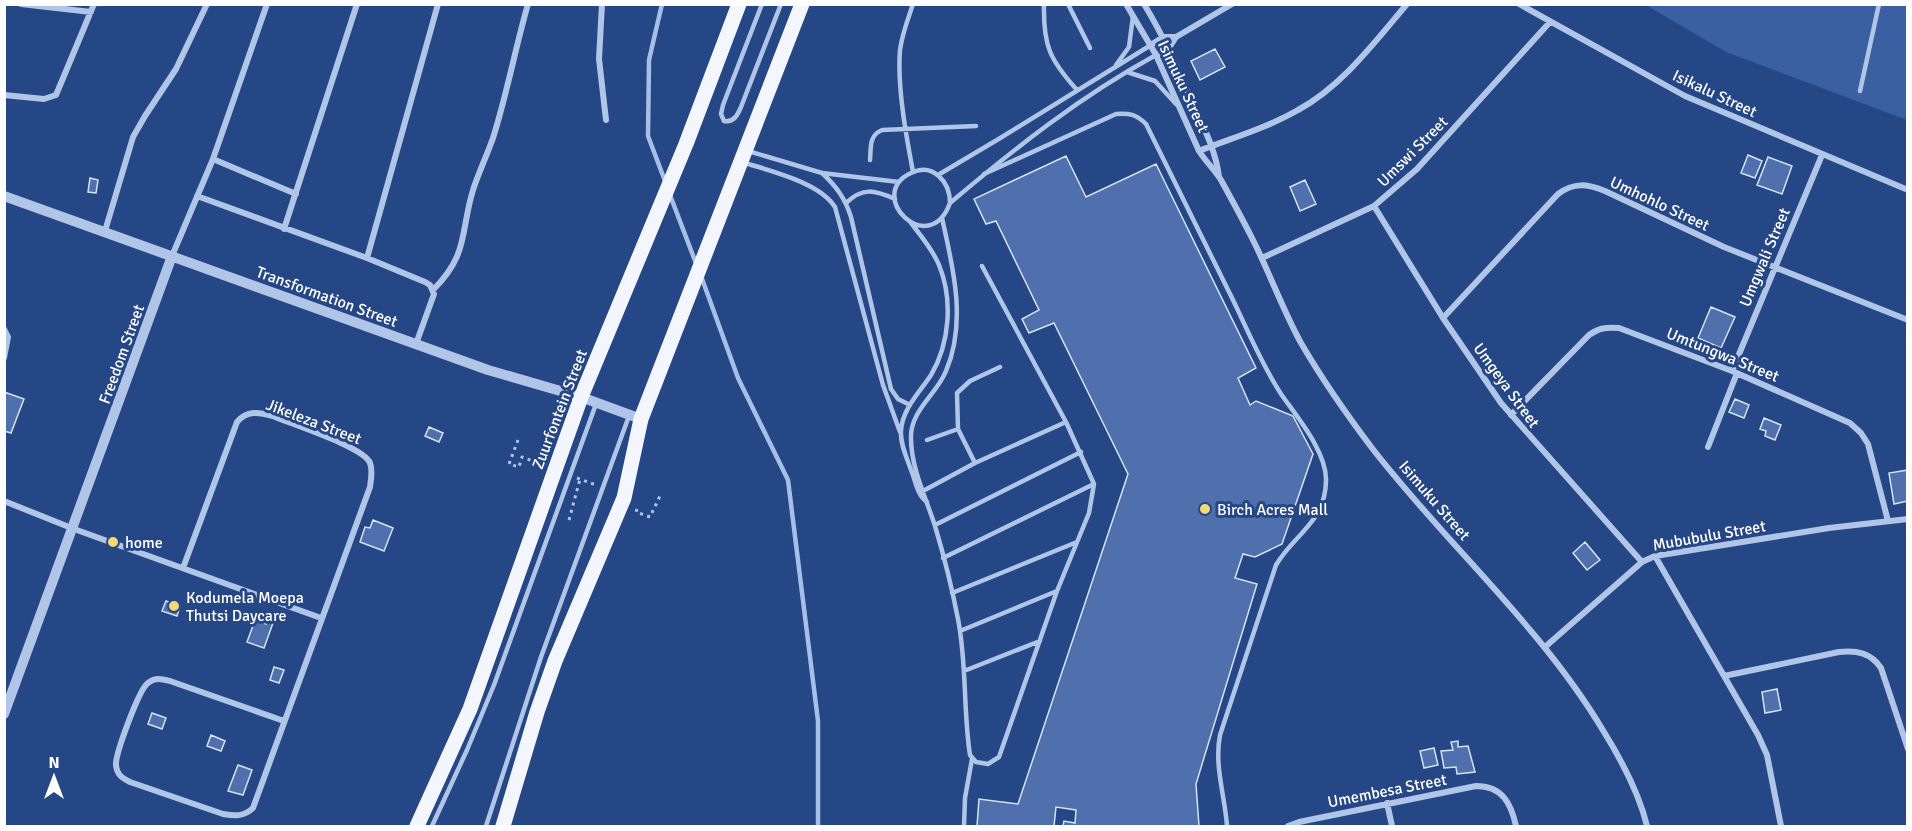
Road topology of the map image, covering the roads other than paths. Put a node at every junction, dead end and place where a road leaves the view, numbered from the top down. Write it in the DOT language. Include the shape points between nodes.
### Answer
graph roads {
  1 [pos="21,4"];
  2 [pos="207,4"];
  3 [pos="267,4"];
  4 [pos="357,4"];
  5 [pos="438,4"];
  6 [pos="528,4"];
  7 [pos="602,4"];
  8 [pos="739,4"];
  9 [pos="762,4"];
  10 [pos="781,4"];
  11 [pos="802,4"];
  12 [pos="914,4"];
  13 [pos="1044,4"];
  14 [pos="1068,4"];
  15 [pos="1126,4"];
  16 [pos="1144,4"];
  17 [pos="1232,4"];
  18 [pos="1407,4"];
  19 [pos="1519,4"];
  20 [pos="1878,4"];
  21 [pos="93,8"];
  22 [pos="1133,14"];
  23 [pos="1550,22"];
  24 [pos="1163,37"];
  25 [pos="1176,37"];
  26 [pos="1151,45"];
  27 [pos="1090,48"];
  28 [pos="1169,48"];
  29 [pos="1156,55"];
  30 [pos="1109,71"];
  31 [pos="1126,72"];
  32 [pos="1077,90"];
  33 [pos="1860,91"];
  34 [pos="4,95"];
  35 [pos="1179,109"];
  36 [pos="606,120"];
  37 [pos="976,126"];
  38 [pos="905,129"];
  39 [pos="1212,146"];
  40 [pos="1200,151"];
  41 [pos="1822,155"];
  42 [pos="743,156"];
  43 [pos="213,159"];
  44 [pos="870,160"];
  45 [pos="913,172"];
  46 [pos="822,173"];
  47 [pos="984,174"];
  48 [pos="938,175"];
  49 [pos="1219,178"];
  50 [pos="899,182"];
  51 [pos="1908,190"];
  52 [pos="296,194"];
  53 [pos="4,196"];
  54 [pos="197,196"];
  55 [pos="895,199"];
  56 [pos="950,203"];
  57 [pos="846,204"];
  58 [pos="1374,206"];
  59 [pos="942,218"];
  60 [pos="910,223"];
  61 [pos="284,229"];
  62 [pos="105,231"];
  63 [pos="172,256"];
  64 [pos="368,258"];
  65 [pos="1262,258"];
  66 [pos="982,266"];
  67 [pos="1774,268"];
  68 [pos="433,290"];
  69 [pos="1443,318"];
  70 [pos="1908,320"];
  71 [pos="4,329"];
  72 [pos="416,344"];
  73 [pos="4,358"];
  74 [pos="1000,366"];
  75 [pos="1735,372"];
  76 [pos="581,397"];
  77 [pos="596,402"];
  78 [pos="910,405"];
  79 [pos="1511,415"];
  80 [pos="635,416"];
  81 [pos="1066,423"];
  82 [pos="958,429"];
  83 [pos="900,432"];
  84 [pos="927,441"];
  85 [pos="1708,447"];
  86 [pos="1081,452"];
  87 [pos="975,463"];
  88 [pos="1094,484"];
  89 [pos="923,491"];
  90 [pos="4,501"];
  91 [pos="927,502"];
  92 [pos="1908,519"];
  93 [pos="1888,520"];
  94 [pos="935,525"];
  95 [pos="74,529"];
  96 [pos="1078,542"];
  97 [pos="1655,556"];
  98 [pos="943,558"];
  99 [pos="1642,562"];
  100 [pos="183,568"];
  101 [pos="1057,591"];
  102 [pos="952,593"];
  103 [pos="321,618"];
  104 [pos="960,632"];
  105 [pos="1040,641"];
  106 [pos="1545,647"];
  107 [pos="964,671"];
  108 [pos="1724,676"];
  109 [pos="4,714"];
  110 [pos="284,721"];
  111 [pos="1908,749"];
  112 [pos="972,759"];
  113 [pos="1387,803"];
  114 [pos="417,826"];
  115 [pos="432,826"];
  116 [pos="486,826"];
  117 [pos="503,826"];
  118 [pos="964,826"];
  119 [pos="1227,826"];
  120 [pos="1288,826"];
  121 [pos="1392,826"];
  122 [pos="1516,826"];
  123 [pos="1647,826"];
  124 [pos="1781,826"];
  1 -- 21 [label="street"];
  2 -- 62 [label="street" via="176,69 133,137"];
  3 -- 43 [label="street, Freedom Street"];
  4 -- 52 [label="street"];
  5 -- 64 [label="street"];
  6 -- 68 [label="street" via="493,137 473,190 461,247 445,278"];
  7 -- 36 [label="street" via="599,59"];
  8 -- 76 [label="main road, Zuurfontein Street" via="686,144"];
  9 -- 10 [label="lane" via="723,105 724,121 732,120 741,107"];
  11 -- 42 [label="main road"];
  12 -- 38 [label="lane" via="900,49"];
  13 -- 32 [label="lane" via="1050,55"];
  14 -- 27 [label="lane"];
  15 -- 22 [label="street, Isimuku Street"];
  16 -- 24 [label="street, Isimuku Street"];
  17 -- 25 [label="street"];
  18 -- 39 [label="street" via="1324,93 1298,111"];
  19 -- 23 [label="street, Isikalu Street"];
  20 -- 33 [label="lane"];
  21 -- 34 [label="street" via="56,95 44,99"];
  22 -- 26 [label="street, Isimuku Street"];
  22 -- 30 [label="lane" via="1132,40 1122,59"];
  23 -- 41 [label="street, Isikalu Street" via="1685,96"];
  23 -- 58 [label="street, Umswi Street" via="1417,169"];
  24 -- 25 [label="street"];
  24 -- 26 [label="street"];
  24 -- 28 [label="street, Isimuku Street"];
  25 -- 28 [label="street"];
  26 -- 29 [label="street, Isimuku Street"];
  26 -- 30 [label="lane"];
  28 -- 29 [label="street"];
  28 -- 39 [label="street, Isimuku Street"];
  29 -- 31 [label="lane"];
  29 -- 35 [label="street, Isimuku Street"];
  30 -- 32 [label="lane"];
  31 -- 35 [label="lane" via="1155,81"];
  31 -- 47 [label="lane" via="1053,120"];
  32 -- 48 [label="lane"];
  35 -- 40 [label="street, Isimuku Street"];
  37 -- 38 [label="lane"];
  38 -- 44 [label="lane" via="876,132"];
  38 -- 45 [label="lane"];
  39 -- 40 [label="street"];
  39 -- 49 [label="street, Isimuku Street"];
  40 -- 49 [label="street, Isimuku Street"];
  41 -- 51 [label="street, Isikalu Street"];
  41 -- 67 [label="street, Umgwali Street"];
  42 -- 46 [label="lane"];
  42 -- 80 [label="main road"];
  42 -- 83 [label="lane" via="811,187 835,207 883,384"];
  43 -- 52 [label="street"];
  43 -- 54 [label="street, Freedom Street"];
  45 -- 48 [label="lane" via="930,171"];
  45 -- 50 [label="lane"];
  46 -- 50 [label="lane"];
  46 -- 57 [label="lane"];
  47 -- 56 [label="lane"];
  47 -- 119 [label="lane" via="1116,114 1138,116 1146,124 1272,379 1325,467 1325,493 1317,518 1276,565 1220,735 1218,764"];
  48 -- 56 [label="lane" via="946,182"];
  49 -- 65 [label="street, Isimuku Street"];
  50 -- 55 [label="lane"];
  52 -- 61 [label="street"];
  53 -- 62 [label="street, Transformation Street"];
  54 -- 61 [label="street"];
  54 -- 63 [label="street, Freedom Street"];
  55 -- 57 [label="lane" via="867,191"];
  55 -- 60 [label="lane" via="899,213"];
  56 -- 59 [label="lane"];
  57 -- 78 [label="lane" via="891,389 898,399"];
  58 -- 65 [label="street, Umswi Street"];
  58 -- 69 [label="street, Umgeya Street"];
  59 -- 60 [label="lane" via="927,225"];
  59 -- 89 [label="lane" via="955,284 956,325 946,371 920,409 910,434"];
  60 -- 78 [label="lane" via="939,264 948,323 936,364"];
  61 -- 64 [label="street"];
  62 -- 63 [label="street, Transformation Street"];
  63 -- 72 [label="street, Transformation Street"];
  63 -- 95 [label="street, Freedom Street"];
  64 -- 68 [label="street" via="425,282"];
  65 -- 106 [label="street, Isimuku Street" via="1301,342 1371,447"];
  66 -- 81 [label="lane"];
  67 -- 69 [label="street, Umhohlo Street" via="1595,187 1575,185 1558,195"];
  67 -- 70 [label="street, Umhohlo Street"];
  67 -- 75 [label="street, Umgwali Street"];
  68 -- 72 [label="street"];
  69 -- 79 [label="street, Umgeya Street"];
  71 -- 73 [label="street" via="8,337"];
  72 -- 76 [label="street, Transformation Street"];
  74 -- 82 [label="lane" via="970,381 957,393"];
  75 -- 79 [label="street, Umtungwa Street" via="1630,332 1606,327 1588,335"];
  75 -- 85 [label="street, Umgwali Street"];
  75 -- 93 [label="street, Umtungwa Street" via="1838,416 1861,433 1870,451"];
  76 -- 77 [label="street, Transformation Street"];
  76 -- 114 [label="main road, Zuurfontein Street" via="470,709"];
  77 -- 80 [label="street, Transformation Street"];
  77 -- 115 [label="lane" via="494,685"];
  78 -- 83 [label="lane"];
  79 -- 99 [label="street, Umgeya Street"];
  80 -- 116 [label="lane" via="541,657"];
  80 -- 117 [label="main road" via="624,498 555,661"];
  81 -- 86 [label="lane"];
  81 -- 87 [label="lane"];
  82 -- 84 [label="lane"];
  82 -- 87 [label="lane"];
  83 -- 91 [label="lane" via="921,497"];
  86 -- 88 [label="lane"];
  86 -- 94 [label="lane"];
  87 -- 89 [label="lane"];
  88 -- 96 [label="lane" via="1093,502"];
  88 -- 98 [label="lane"];
  89 -- 91 [label="lane"];
  90 -- 95 [label="street"];
  91 -- 94 [label="lane"];
  92 -- 93 [label="street, Mububulu Street"];
  93 -- 97 [label="street, Mububulu Street"];
  94 -- 98 [label="lane"];
  95 -- 100 [label="street"];
  95 -- 109 [label="street, Freedom Street"];
  96 -- 101 [label="lane"];
  96 -- 102 [label="lane"];
  97 -- 99 [label="street, Mububulu Street"];
  97 -- 108 [label="street"];
  98 -- 102 [label="lane"];
  99 -- 106 [label="street, Mububulu Street"];
  100 -- 103 [label="street"];
  100 -- 103 [label="street, Jikeleza Street" via="237,423 246,414 273,416 356,450 370,462 370,487"];
  101 -- 104 [label="lane"];
  101 -- 105 [label="lane"];
  102 -- 104 [label="lane"];
  103 -- 110 [label="street, Jikeleza Street"];
  104 -- 107 [label="lane"];
  105 -- 107 [label="lane"];
  105 -- 112 [label="lane" via="999,757 988,764"];
  106 -- 123 [label="street, Isimuku Street" via="1614,747 1638,796"];
  107 -- 112 [label="lane"];
  108 -- 111 [label="street" via="1839,652 1866,654 1881,669"];
  108 -- 124 [label="street" via="1767,755"];
  110 -- 110 [label="street, Jikeleza Street" via="255,802 243,815 223,814 130,782 120,777 116,767 141,690 156,679"];
  112 -- 118 [label="lane"];
  113 -- 120 [label="street, Umembesa Street"];
  113 -- 121 [label="street"];
  113 -- 122 [label="street, Umembesa Street" via="1476,786 1493,789 1508,800"];
}
